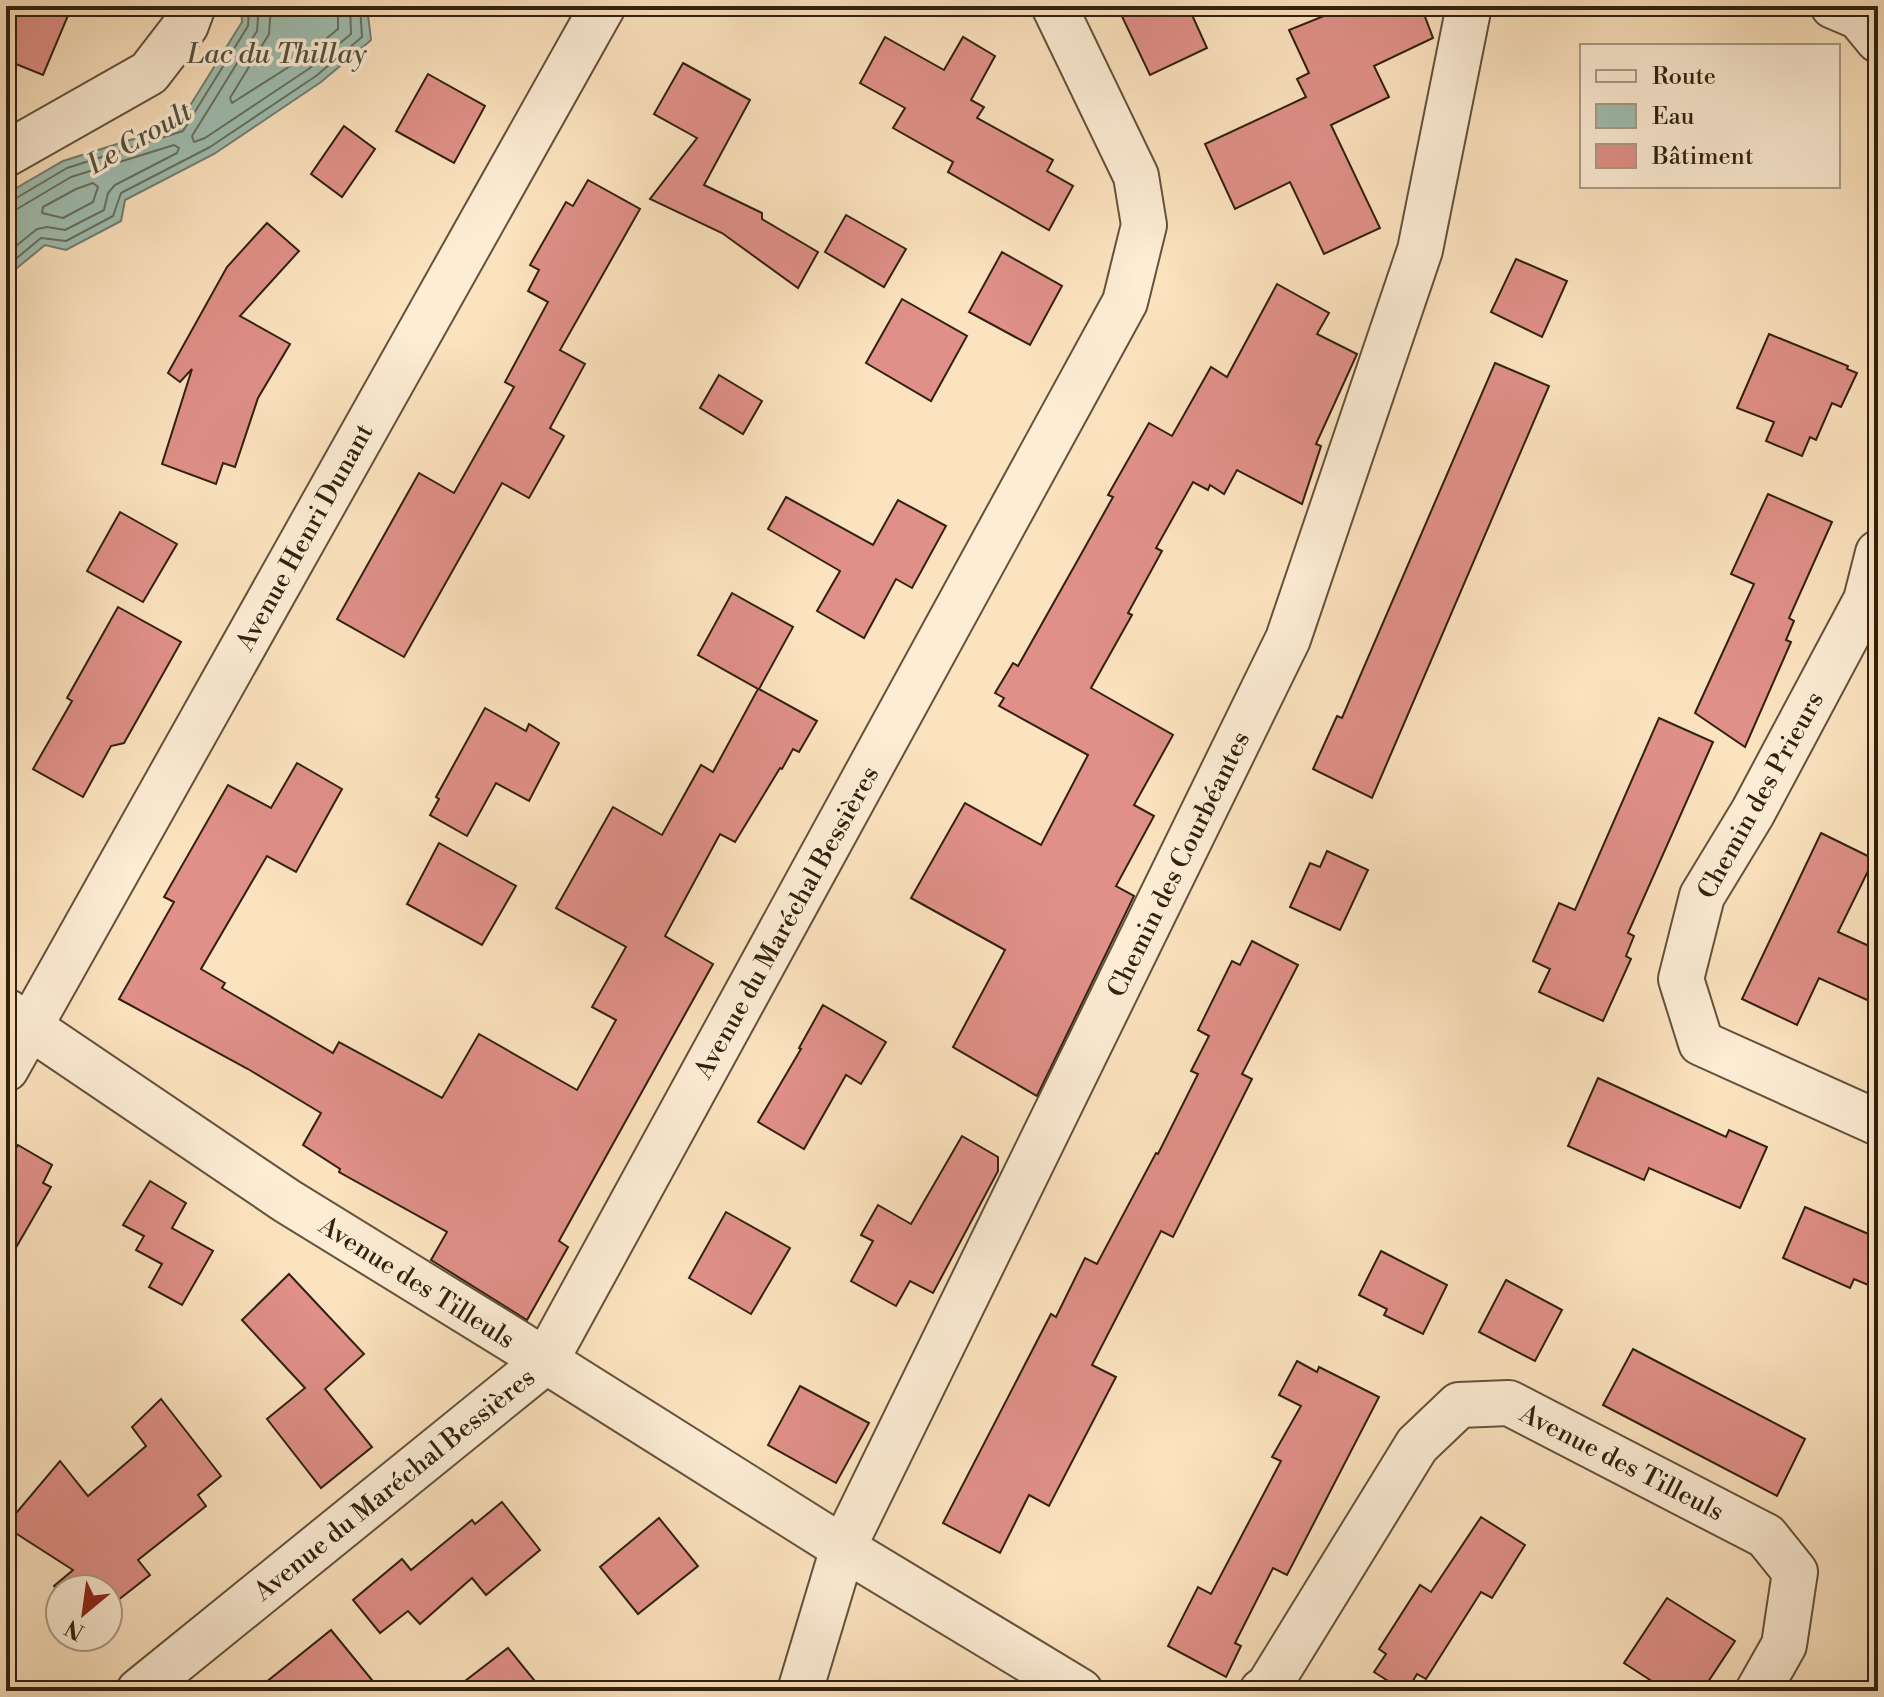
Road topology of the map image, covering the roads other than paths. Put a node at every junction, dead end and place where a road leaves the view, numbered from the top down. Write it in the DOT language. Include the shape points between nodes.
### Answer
graph roads {
  1 [pos="193,6"];
  2 [pos="603,6"];
  3 [pos="1054,6"];
  4 [pos="1469,6"];
  5 [pos="1833,6"];
  6 [pos="1878,40"];
  7 [pos="6,154"];
  8 [pos="1878,553"];
  9 [pos="18,1020"];
  10 [pos="6,1069"];
  11 [pos="1878,1123"];
  12 [pos="545,1362"];
  13 [pos="843,1548"];
  14 [pos="139,1691"];
  15 [pos="800,1691"];
  16 [pos="1080,1691"];
  17 [pos="1262,1691"];
  18 [pos="1758,1691"];
  1 -- 7 [label="street" via="186,25 149,73"];
  2 -- 9 [label="street, Avenue Henri Dunant"];
  3 -- 12 [label="street, Avenue du Maréchal Bessières" via="1136,176 1144,225 1125,302"];
  4 -- 13 [label="street, Chemin des Courbéantes" via="1420,250 1288,639"];
  5 -- 6 [label="street" via="1859,17"];
  8 -- 11 [label="street, Chemin des Prieurs" via="1866,600 1702,896 1681,979 1701,1043"];
  9 -- 10 [label="street, Avenue Henri Dunant"];
  9 -- 12 [label="street, Avenue des Tilleuls" via="287,1201"];
  12 -- 13 [label="street, Avenue des Tilleuls"];
  12 -- 14 [label="street, Avenue du Maréchal Bessières"];
  13 -- 15 [label="street, Chemin des Courbéantes"];
  13 -- 16 [label="street, Avenue des Tilleuls"];
  17 -- 18 [label="street, Avenue des Tilleuls" via="1417,1445 1459,1405 1509,1403 1766,1536 1795,1572 1784,1645"];
}
